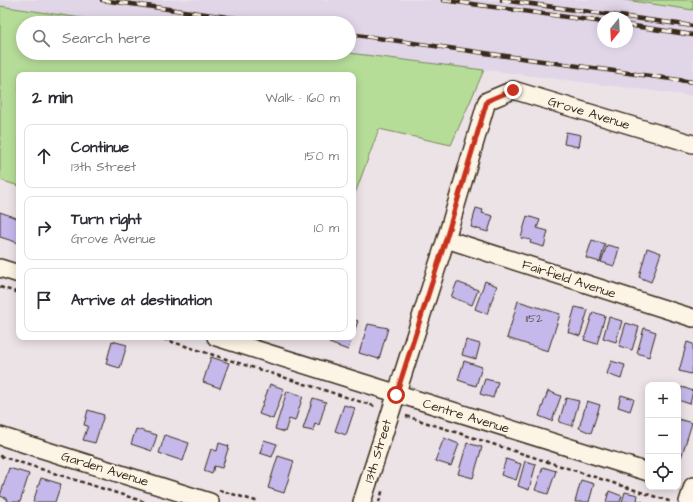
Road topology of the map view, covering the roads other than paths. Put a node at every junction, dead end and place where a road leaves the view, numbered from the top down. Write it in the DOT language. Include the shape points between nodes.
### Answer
graph roads {
  1 [pos="487,101"];
  2 [pos="693,144"];
  3 [pos="446,239"];
  4 [pos="0,268"];
  5 [pos="16,273"];
  6 [pos="693,318"];
  7 [pos="225,340"];
  8 [pos="396,395"];
  9 [pos="0,436"];
  10 [pos="645,471"];
  11 [pos="681,482"];
  12 [pos="693,486"];
  13 [pos="210,502"];
  14 [pos="362,502"];
  15 [pos="688,502"];
  1 -- 2 [label="street, Grove Avenue" via="513,90"];
  1 -- 3 [label="street, 13th Street"];
  3 -- 6 [label="street, Fairfield Avenue"];
  3 -- 8 [label="street, 13th Street"];
  4 -- 5 [label="street"];
  7 -- 8 [label="street, Centre Avenue"];
  8 -- 10 [label="street, Centre Avenue"];
  8 -- 14 [label="street, 13th Street"];
  9 -- 13 [label="street, Garden Avenue"];
  11 -- 12 [label="street"];
  12 -- 15 [label="street"];
}
